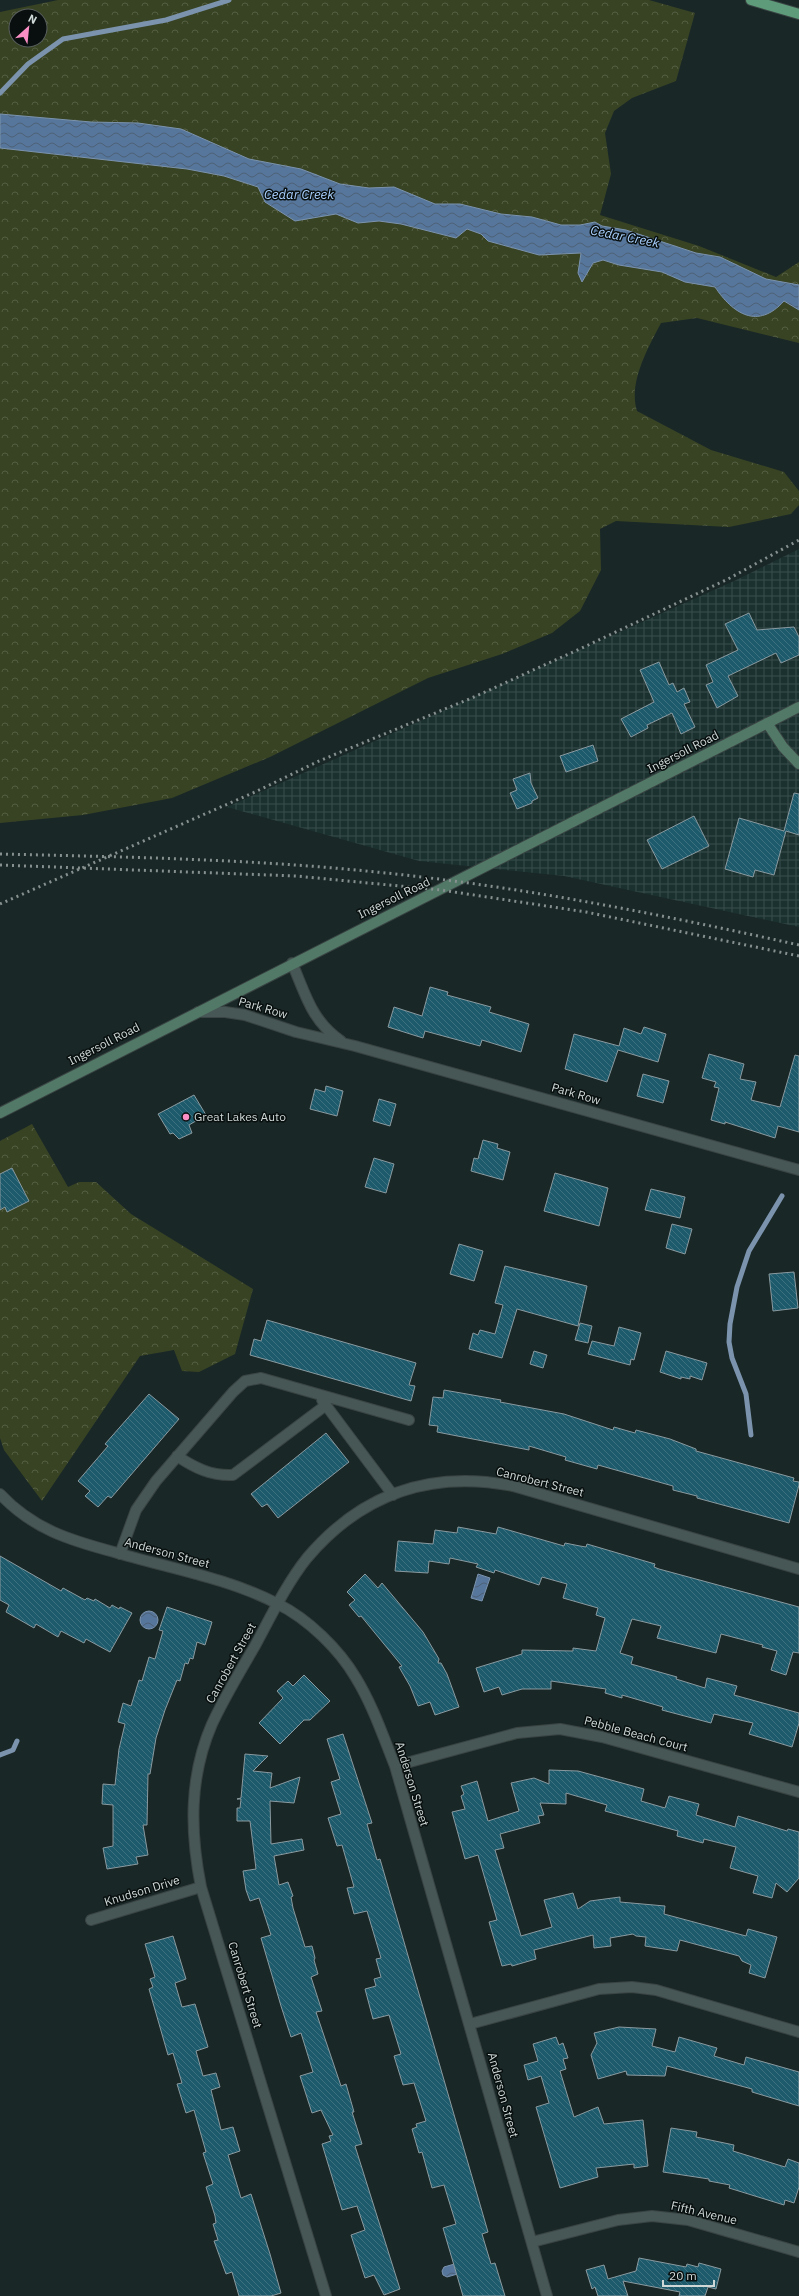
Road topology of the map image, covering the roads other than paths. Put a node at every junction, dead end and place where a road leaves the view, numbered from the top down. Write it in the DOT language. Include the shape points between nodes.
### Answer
graph roads {
  1 [pos="751,0"];
  2 [pos="799,14"];
  3 [pos="799,706"];
  4 [pos="767,723"];
  5 [pos="799,764"];
  6 [pos="292,963"];
  7 [pos="196,1012"];
  8 [pos="346,1044"];
  9 [pos="0,1113"];
  10 [pos="799,1170"];
  11 [pos="318,1394"];
  12 [pos="326,1405"];
  13 [pos="409,1420"];
  14 [pos="177,1456"];
  15 [pos="0,1494"];
  16 [pos="393,1495"];
  17 [pos="120,1554"];
  18 [pos="799,1569"];
  19 [pos="279,1604"];
  20 [pos="395,1766"];
  21 [pos="799,1792"];
  22 [pos="201,1887"];
  23 [pos="91,1920"];
  24 [pos="470,2024"];
  25 [pos="799,2032"];
  26 [pos="532,2242"];
  27 [pos="799,2252"];
  28 [pos="326,2296"];
  29 [pos="548,2296"];
  1 -- 2 [label="main road"];
  3 -- 4 [label="main road, Ingersoll Road"];
  4 -- 5 [label="main road" via="783,747"];
  4 -- 6 [label="main road, Ingersoll Road" via="441,890"];
  6 -- 7 [label="main road, Ingersoll Road"];
  6 -- 8 [label="street, Park Row" via="319,1021 327,1031"];
  7 -- 8 [label="street, Park Row" via="245,1015 296,1032"];
  7 -- 9 [label="main road, Ingersoll Road"];
  8 -- 10 [label="street, Park Row"];
  11 -- 12 [label="street"];
  11 -- 13 [label="street"];
  11 -- 14 [label="street" via="261,1378 251,1378 233,1392"];
  12 -- 14 [label="street" via="233,1475 206,1473"];
  12 -- 16 [label="street"];
  14 -- 17 [label="street" via="136,1510"];
  15 -- 17 [label="street, Anderson Street" via="22,1514 52,1532"];
  16 -- 18 [label="street, Canrobert Street" via="446,1480 495,1482"];
  16 -- 19 [label="street, Canrobert Street" via="350,1518 328,1536 307,1559"];
  17 -- 19 [label="street, Anderson Street" via="219,1581"];
  19 -- 20 [label="street, Anderson Street" via="302,1619 324,1639 355,1677 377,1719"];
  19 -- 22 [label="street, Canrobert Street" via="226,1696 212,1724 201,1758 192,1819 194,1851"];
  20 -- 21 [label="street, Pebble Beach Court" via="517,1733 560,1729 602,1736"];
  20 -- 24 [label="street, Anderson Street"];
  22 -- 23 [label="street, Knudson Drive"];
  22 -- 28 [label="street, Canrobert Street"];
  24 -- 25 [label="street" via="586,1991 632,1987 656,1990"];
  24 -- 26 [label="street, Anderson Street"];
  26 -- 27 [label="street, Fifth Avenue" via="618,2220 652,2216 688,2220"];
  26 -- 29 [label="street, Anderson Street"];
}
